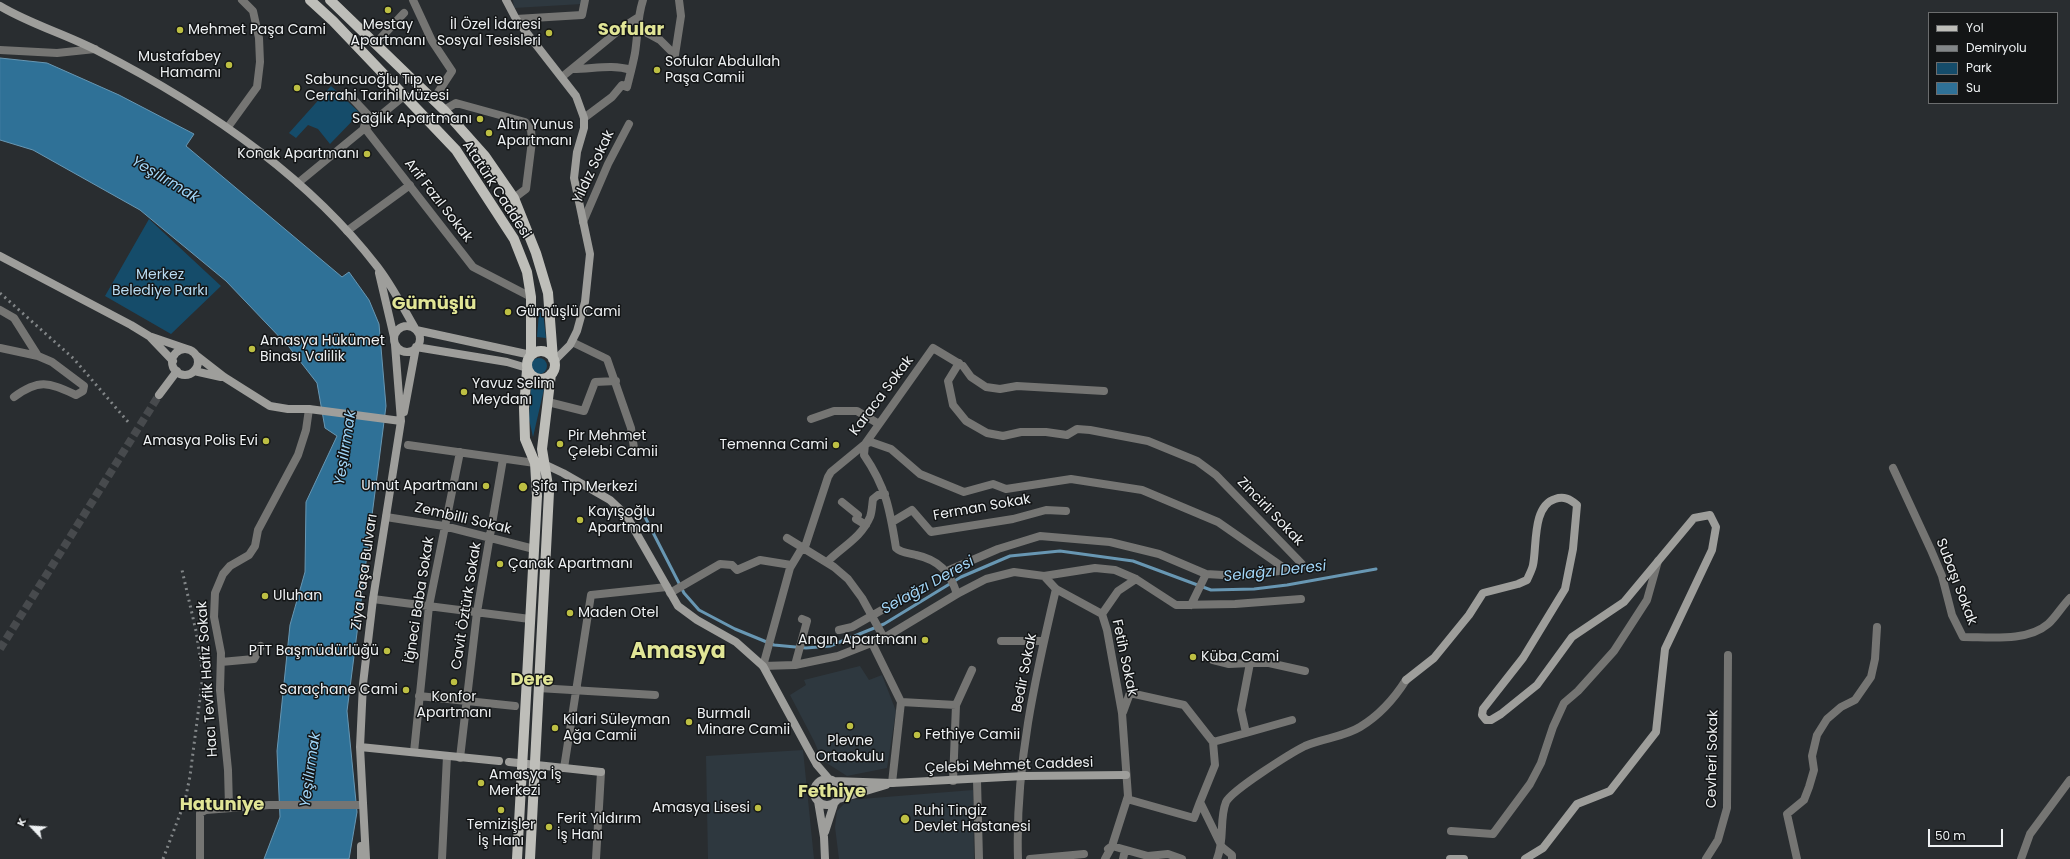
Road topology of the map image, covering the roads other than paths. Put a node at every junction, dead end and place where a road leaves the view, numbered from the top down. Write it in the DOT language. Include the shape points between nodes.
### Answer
graph roads {
  1 [pos="242,0"];
  2 [pos="310,0"];
  3 [pos="330,0"];
  4 [pos="413,0"];
  5 [pos="506,0"];
  6 [pos="585,0"];
  7 [pos="643,0"];
  8 [pos="679,0"];
  9 [pos="0,6"];
  10 [pos="404,13"];
  11 [pos="637,18"];
  12 [pos="516,19"];
  13 [pos="638,28"];
  14 [pos="375,44"];
  15 [pos="95,49"];
  16 [pos="0,50"];
  17 [pos="573,69"];
  18 [pos="631,70"];
  19 [pos="562,77"];
  20 [pos="404,96"];
  21 [pos="352,98"];
  22 [pos="433,100"];
  23 [pos="444,110"];
  24 [pos="584,118"];
  25 [pos="629,124"];
  26 [pos="228,127"];
  27 [pos="364,128"];
  28 [pos="298,183"];
  29 [pos="410,185"];
  30 [pos="514,198"];
  31 [pos="583,222"];
  32 [pos="347,231"];
  33 [pos="0,256"];
  34 [pos="378,268"];
  35 [pos="531,298"];
  36 [pos="0,310"];
  37 [pos="416,330"];
  38 [pos="149,336"];
  39 [pos="395,341"];
  40 [pos="572,342"];
  41 [pos="416,347"];
  42 [pos="0,348"];
  43 [pos="187,349"];
  44 [pos="532,355"];
  45 [pos="38,356"];
  46 [pos="197,356"];
  47 [pos="553,360"];
  48 [pos="173,361"];
  49 [pos="959,363"];
  50 [pos="527,369"];
  51 [pos="177,371"];
  52 [pos="194,371"];
  53 [pos="551,374"];
  54 [pos="224,377"];
  55 [pos="616,381"];
  56 [pos="1104,392"];
  57 [pos="159,395"];
  58 [pos="14,397"];
  59 [pos="548,402"];
  60 [pos="313,410"];
  61 [pos="811,419"];
  62 [pos="402,421"];
  63 [pos="879,424"];
  64 [pos="865,444"];
  65 [pos="408,445"];
  66 [pos="634,448"];
  67 [pos="460,452"];
  68 [pos="503,459"];
  69 [pos="540,463"];
  70 [pos="1893,468"];
  71 [pos="885,494"];
  72 [pos="842,502"];
  73 [pos="1066,511"];
  74 [pos="386,517"];
  75 [pos="892,522"];
  76 [pos="866,525"];
  77 [pos="444,526"];
  78 [pos="491,537"];
  79 [pos="787,538"];
  80 [pos="802,548"];
  81 [pos="534,550"];
  82 [pos="1658,561"];
  83 [pos="828,562"];
  84 [pos="791,565"];
  85 [pos="1287,570"];
  86 [pos="948,574"];
  87 [pos="1206,574"];
  88 [pos="1044,576"];
  89 [pos="1136,579"];
  90 [pos="1056,589"];
  91 [pos="671,590"];
  92 [pos="917,590"];
  93 [pos="957,592"];
  94 [pos="2070,598"];
  95 [pos="373,599"];
  96 [pos="1302,599"];
  97 [pos="1191,605"];
  98 [pos="429,606"];
  99 [pos="477,612"];
  100 [pos="1102,614"];
  101 [pos="872,618"];
  102 [pos="530,619"];
  103 [pos="802,619"];
  104 [pos="1877,627"];
  105 [pos="838,630"];
  106 [pos="883,636"];
  107 [pos="1001,641"];
  108 [pos="1044,641"];
  109 [pos="872,643"];
  110 [pos="261,646"];
  111 [pos="1728,655"];
  112 [pos="1213,660"];
  113 [pos="221,662"];
  114 [pos="1250,663"];
  115 [pos="795,665"];
  116 [pos="762,666"];
  117 [pos="972,670"];
  118 [pos="1305,671"];
  119 [pos="538,688"];
  120 [pos="575,689"];
  121 [pos="655,695"];
  122 [pos="420,696"];
  123 [pos="467,701"];
  124 [pos="901,702"];
  125 [pos="956,704"];
  126 [pos="515,706"];
  127 [pos="1122,713"];
  128 [pos="1292,720"];
  129 [pos="1246,733"];
  130 [pos="1213,742"];
  131 [pos="360,747"];
  132 [pos="414,752"];
  133 [pos="447,756"];
  134 [pos="460,758"];
  135 [pos="499,762"];
  136 [pos="509,762"];
  137 [pos="522,764"];
  138 [pos="534,764"];
  139 [pos="817,765"];
  140 [pos="564,768"];
  141 [pos="1126,775"];
  142 [pos="1021,777"];
  143 [pos="832,780"];
  144 [pos="977,780"];
  145 [pos="2070,780"];
  146 [pos="953,781"];
  147 [pos="892,783"];
  148 [pos="817,784"];
  149 [pos="1127,799"];
  150 [pos="836,801"];
  151 [pos="818,802"];
  152 [pos="1200,802"];
  153 [pos="362,805"];
  154 [pos="228,807"];
  155 [pos="1451,831"];
  156 [pos="824,837"];
  157 [pos="1112,846"];
  158 [pos="1222,847"];
  159 [pos="1124,850"];
  160 [pos="1084,854"];
  161 [pos="1104,856"];
  162 [pos="200,859"];
  163 [pos="361,859"];
  164 [pos="366,859"];
  165 [pos="442,859"];
  166 [pos="517,859"];
  167 [pos="530,859"];
  168 [pos="596,859"];
  169 [pos="825,859"];
  170 [pos="979,859"];
  171 [pos="1018,859"];
  172 [pos="1030,859"];
  173 [pos="1123,859"];
  174 [pos="1182,859"];
  175 [pos="1217,859"];
  176 [pos="1232,859"];
  177 [pos="1450,859"];
  178 [pos="1464,859"];
  179 [pos="1525,859"];
  180 [pos="1706,859"];
  181 [pos="1797,859"];
  182 [pos="2021,859"];
  1 -- 26 [label="street" via="253,11 260,62 257,87"];
  2 -- 20 [label="main road, Atatürk Caddesi"];
  3 -- 14 [label="main road, Atatürk Caddesi"];
  4 -- 22 [label="street" via="432,41 452,71"];
  5 -- 12 [label="street"];
  6 -- 12 [label="street" via="582,15"];
  7 -- 11 [label="street"];
  8 -- 13 [label="street" via="681,16 675,55 660,40"];
  9 -- 15 [label="street"];
  10 -- 14 [label="street"];
  11 -- 13 [label="street"];
  11 -- 17 [label="street"];
  12 -- 19 [label="street"];
  13 -- 18 [label="street"];
  14 -- 22 [label="main road, Atatürk Caddesi"];
  15 -- 16 [label="street" via="57,53"];
  15 -- 26 [label="street" via="166,88"];
  17 -- 18 [label="street" via="617,66"];
  17 -- 19 [label="street"];
  18 -- 24 [label="street" via="627,87 622,85 612,97"];
  19 -- 24 [label="street" via="576,96"];
  20 -- 27 [label="street"];
  20 -- 35 [label="main road, Atatürk Caddesi" via="456,150 514,239 527,272"];
  21 -- 27 [label="street" via="368,115"];
  22 -- 23 [label="main road, Atatürk Caddesi"];
  23 -- 30 [label="main road, Atatürk Caddesi" via="485,156"];
  23 -- 30 [label="street" via="456,103 525,122 531,130 532,141 526,189"];
  24 -- 31 [label="street" via="574,178"];
  25 -- 31 [label="street, Yıldız Sokak" via="608,164"];
  26 -- 28 [label="street"];
  27 -- 28 [label="street"];
  27 -- 29 [label="street, Arif Fazıl Sokak"];
  28 -- 32 [label="street"];
  29 -- 32 [label="street"];
  29 -- 35 [label="street, Arif Fazıl Sokak" via="473,267"];
  30 -- 47 [label="main road, Atatürk Caddesi" via="536,253 548,293"];
  31 -- 40 [label="street" via="590,254 585,302 578,331"];
  32 -- 34 [label="street"];
  33 -- 38 [label="street"];
  34 -- 37 [label="street"];
  34 -- 39 [label="street, Ziya Paşa Bulvarı"];
  35 -- 44 [label="main road, Atatürk Caddesi"];
  36 -- 45 [label="street" via="14,318"];
  37 -- 39 [label="street" via="404,326 396,331"];
  37 -- 41 [label="street" via="419,338"];
  37 -- 44 [label="street"];
  38 -- 43 [label="street"];
  38 -- 48 [label="street"];
  39 -- 41 [label="street" via="399,349 407,352"];
  39 -- 62 [label="street, Ziya Paşa Bulvarı"];
  40 -- 47 [label="street"];
  40 -- 55 [label="street" via="607,359"];
  41 -- 50 [label="street" via="507,362"];
  41 -- 62 [label="street"];
  42 -- 45 [label="street"];
  43 -- 46 [label="street"];
  43 -- 48 [label="street" via="179,351"];
  44 -- 47 [label="main road" via="542,351"];
  44 -- 50 [label="main road" via="527,361"];
  45 -- 58 [label="street" via="52,362 84,386 83,391 76,395 51,385 37,384 28,386"];
  46 -- 52 [label="street" via="198,364"];
  46 -- 54 [label="street"];
  47 -- 53 [label="main road" via="554,368"];
  48 -- 51 [label="street"];
  49 -- 56 [label="street, Karaca Sokak" via="979,383 1000,389 1017,386"];
  49 -- 63 [label="street, Karaca Sokak" via="933,348"];
  49 -- 85 [label="street, Zincirli Sokak" via="948,381 949,392 953,405 966,421 987,433 1003,436 1027,432 1067,435 1077,428 1090,430 1148,441 1197,460 1216,475 1302,564 1301,568"];
  50 -- 53 [label="main road" via="537,378 546,378"];
  50 -- 69 [label="main road" via="525,439"];
  51 -- 52 [label="street" via="186,375"];
  51 -- 57 [label="street"];
  52 -- 54 [label="street"];
  53 -- 59 [label="main road"];
  54 -- 60 [label="street" via="270,406"];
  55 -- 59 [label="street" via="595,382 584,411"];
  55 -- 66 [label="street" via="631,428"];
  59 -- 69 [label="main road"];
  60 -- 62 [label="street"];
  60 -- 113 [label="street, Hacı Tevfik Hafız Sokak" via="298,455 258,530 255,546 249,555 230,566 223,574 214,593 214,617"];
  61 -- 63 [label="street" via="834,411 857,411"];
  62 -- 74 [label="street, Ziya Paşa Bulvarı"];
  63 -- 64 [label="street, Karaca Sokak"];
  64 -- 71 [label="street" via="864,455"];
  64 -- 80 [label="street, Karaca Sokak" via="831,472 805,547"];
  64 -- 85 [label="street" via="871,442 891,449 920,474 964,492 993,484 1006,489 1071,479 1142,490 1218,522"];
  65 -- 67 [label="street"];
  67 -- 68 [label="street"];
  67 -- 77 [label="street, İğneci Baba Sokak"];
  68 -- 69 [label="street"];
  68 -- 78 [label="street, Cavit Öztürk Sokak"];
  69 -- 81 [label="main road"];
  69 -- 91 [label="street" via="610,500 626,515"];
  69 -- 119 [label="main road" via="548,492"];
  70 -- 94 [label="street, Subaşı Sokak" via="1932,550 1952,615 1963,637 2036,633 2049,623"];
  71 -- 75 [label="street"];
  71 -- 76 [label="street" via="873,499 871,516"];
  72 -- 76 [label="street" via="858,515 856,519"];
  73 -- 75 [label="street, Ferman Sokak" via="1046,510 1013,519 932,532 912,510"];
  74 -- 77 [label="street, Zembilli Sokak"];
  74 -- 95 [label="street, Ziya Paşa Bulvarı"];
  75 -- 86 [label="street" via="896,548 920,556"];
  76 -- 83 [label="street" via="859,536 846,544"];
  77 -- 78 [label="street, Zembilli Sokak"];
  77 -- 98 [label="street, İğneci Baba Sokak"];
  78 -- 81 [label="street, Zembilli Sokak"];
  78 -- 99 [label="street, Cavit Öztürk Sokak"];
  79 -- 80 [label="street"];
  80 -- 83 [label="street"];
  80 -- 84 [label="street, Karaca Sokak"];
  81 -- 102 [label="main road"];
  82 -- 155 [label="street" via="1648,600 1614,651 1564,703 1541,763 1530,784 1493,834"];
  82 -- 158 [label="street" via="1624,602 1572,637 1537,685 1501,714 1486,720 1482,715 1483,709 1524,658 1565,589 1573,549 1577,505 1569,498 1550,500 1540,512 1533,566 1527,580 1483,593 1469,615 1434,658 1406,680 1392,702 1360,728 1305,746 1240,788 1227,802"];
  82 -- 179 [label="street" via="1694,518 1710,515 1716,527 1712,550 1665,649 1656,732 1610,791 1576,804 1543,848"];
  83 -- 101 [label="street" via="848,579"];
  84 -- 91 [label="street" via="760,560 737,570 732,565 720,564 685,585"];
  84 -- 116 [label="street, Karaca Sokak"];
  85 -- 87 [label="street" via="1240,576"];
  86 -- 87 [label="street" via="998,549 1040,536 1110,542 1159,554"];
  86 -- 93 [label="street"];
  87 -- 97 [label="street"];
  88 -- 89 [label="street" via="1095,568 1115,570"];
  88 -- 90 [label="street, Fetih Sokak"];
  88 -- 93 [label="street" via="1014,572 986,579"];
  89 -- 97 [label="street" via="1176,605"];
  89 -- 100 [label="street" via="1118,591"];
  90 -- 100 [label="street, Fetih Sokak"];
  90 -- 108 [label="street, Bedir Sokak"];
  91 -- 116 [label="street" via="678,606 696,620 736,642"];
  91 -- 120 [label="street" via="591,595"];
  92 -- 101 [label="street"];
  93 -- 106 [label="street"];
  95 -- 98 [label="street"];
  95 -- 131 [label="street, Ziya Paşa Bulvarı" via="363,684"];
  96 -- 97 [label="street"];
  98 -- 99 [label="street"];
  98 -- 122 [label="street, İğneci Baba Sokak"];
  99 -- 102 [label="street"];
  99 -- 123 [label="street, Cavit Öztürk Sokak"];
  100 -- 127 [label="street, Fetih Sokak"];
  101 -- 105 [label="street"];
  101 -- 106 [label="street"];
  102 -- 137 [label="main road"];
  103 -- 115 [label="street" via="807,621"];
  104 -- 181 [label="street" via="1875,659 1870,677 1856,700 1841,707 1826,719 1817,735 1812,756 1814,770 1804,800 1787,814"];
  106 -- 109 [label="street"];
  107 -- 108 [label="street"];
  108 -- 142 [label="street, Bedir Sokak" via="1034,688"];
  109 -- 115 [label="street" via="838,656"];
  109 -- 124 [label="street"];
  110 -- 113 [label="street" via="254,659"];
  111 -- 180 [label="street, Cevheri Sokak" via="1727,808 1718,840"];
  112 -- 114 [label="street" via="1229,664"];
  113 -- 154 [label="street, Hacı Tevfik Hafız Sokak" via="220,690 228,770"];
  114 -- 118 [label="street" via="1268,663"];
  114 -- 129 [label="street" via="1241,710"];
  115 -- 116 [label="street"];
  116 -- 139 [label="street"];
  117 -- 125 [label="street"];
  119 -- 120 [label="street"];
  119 -- 138 [label="main road"];
  120 -- 121 [label="street"];
  120 -- 140 [label="street"];
  122 -- 123 [label="street"];
  122 -- 132 [label="street, İğneci Baba Sokak"];
  123 -- 126 [label="street"];
  123 -- 134 [label="street, Cavit Öztürk Sokak"];
  124 -- 125 [label="street"];
  124 -- 147 [label="street"];
  125 -- 146 [label="street"];
  127 -- 130 [label="street" via="1130,692 1184,705"];
  127 -- 141 [label="street, Fetih Sokak"];
  128 -- 129 [label="street"];
  129 -- 130 [label="street"];
  130 -- 152 [label="street" via="1215,764"];
  131 -- 132 [label="street"];
  131 -- 153 [label="street, Ziya Paşa Bulvarı"];
  132 -- 133 [label="street"];
  133 -- 134 [label="street"];
  133 -- 165 [label="street"];
  134 -- 135 [label="street"];
  136 -- 137 [label="street"];
  137 -- 138 [label="street"];
  137 -- 166 [label="main road"];
  138 -- 140 [label="street"];
  138 -- 167 [label="main road"];
  139 -- 143 [label="street"];
  139 -- 148 [label="street"];
  140 -- 168 [label="street" via="601,772"];
  141 -- 142 [label="street, Çelebi Mehmet Caddesi"];
  141 -- 149 [label="street, Fetih Sokak"];
  142 -- 144 [label="street, Çelebi Mehmet Caddesi"];
  142 -- 171 [label="street, Bedir Sokak" via="1017,819"];
  143 -- 147 [label="street, Çelebi Mehmet Caddesi"];
  143 -- 148 [label="street" via="824,779"];
  143 -- 150 [label="street" via="841,790"];
  144 -- 146 [label="street, Çelebi Mehmet Caddesi"];
  144 -- 170 [label="street"];
  145 -- 182 [label="street" via="2030,834"];
  146 -- 147 [label="street, Çelebi Mehmet Caddesi"];
  147 -- 150 [label="street, Çelebi Mehmet Caddesi"];
  148 -- 151 [label="street" via="814,792"];
  149 -- 152 [label="street" via="1194,818"];
  149 -- 157 [label="street, Fetih Sokak"];
  150 -- 151 [label="street" via="824,805"];
  150 -- 156 [label="street"];
  151 -- 156 [label="street"];
  152 -- 158 [label="street"];
  153 -- 154 [label="street"];
  153 -- 163 [label="street, Ziya Paşa Bulvarı"];
  153 -- 164 [label="street, Ziya Paşa Bulvarı"];
  154 -- 162 [label="street" via="200,813"];
  156 -- 169 [label="street"];
  157 -- 159 [label="street"];
  157 -- 161 [label="street, Fetih Sokak"];
  158 -- 175 [label="street"];
  158 -- 176 [label="street" via="1232,855"];
  159 -- 173 [label="street"];
  159 -- 174 [label="street" via="1148,856 1168,854"];
  160 -- 172 [label="street"];
  177 -- 178 [label="street"];
}
